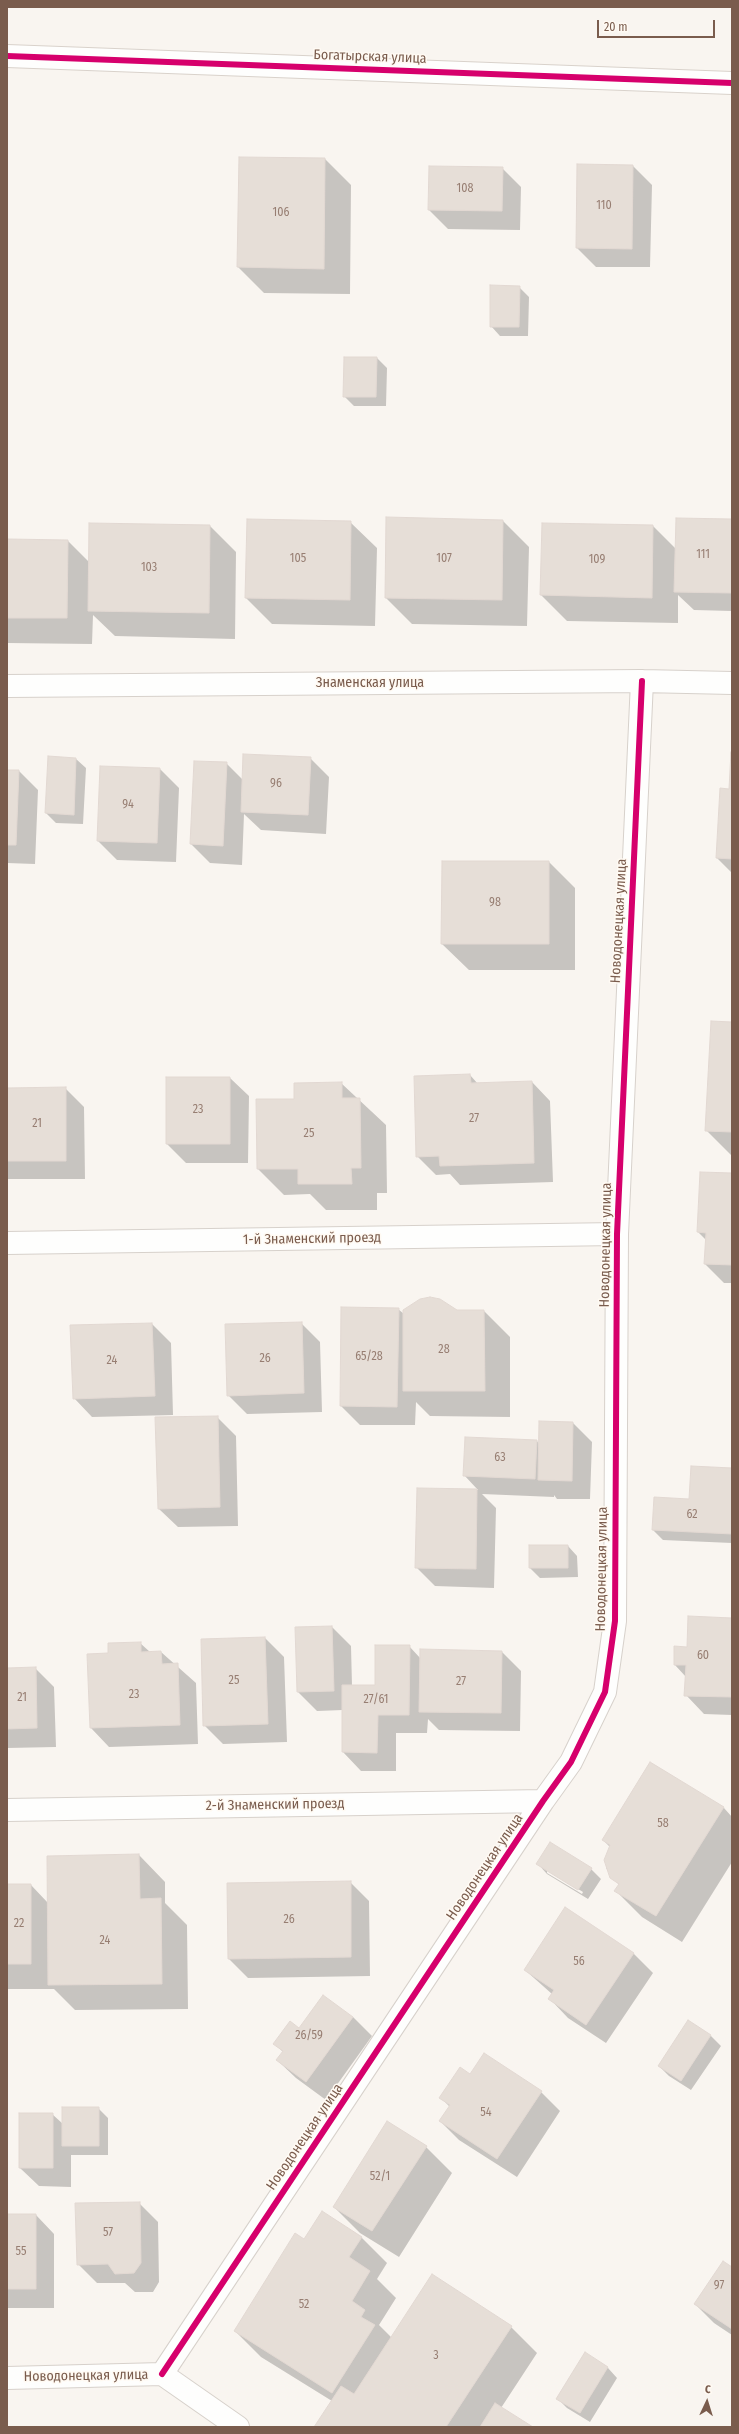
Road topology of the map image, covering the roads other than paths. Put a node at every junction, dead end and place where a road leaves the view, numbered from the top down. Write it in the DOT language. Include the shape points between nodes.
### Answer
graph roads {
  1 [pos="7,56"];
  2 [pos="732,83"];
  3 [pos="642,681"];
  4 [pos="732,683"];
  5 [pos="7,686"];
  6 [pos="617,1234"];
  7 [pos="7,1243"];
  8 [pos="543,1801"];
  9 [pos="7,1810"];
  10 [pos="162,2374"];
  11 [pos="7,2378"];
  12 [pos="238,2427"];
  1 -- 2 [label="street, Богатырская улица"];
  3 -- 4 [label="street, Знаменская улица"];
  3 -- 5 [label="street, Знаменская улица"];
  3 -- 6 [label="street, Новодонецкая улица"];
  6 -- 7 [label="street, 1-й Знаменский проезд"];
  6 -- 8 [label="street, Новодонецкая улица" via="615,1621 605,1692 571,1762"];
  8 -- 9 [label="street, 2-й Знаменский проезд"];
  8 -- 10 [label="street, Новодонецкая улица"];
  10 -- 11 [label="street, Новодонецкая улица"];
  10 -- 12 [label="street"];
}
